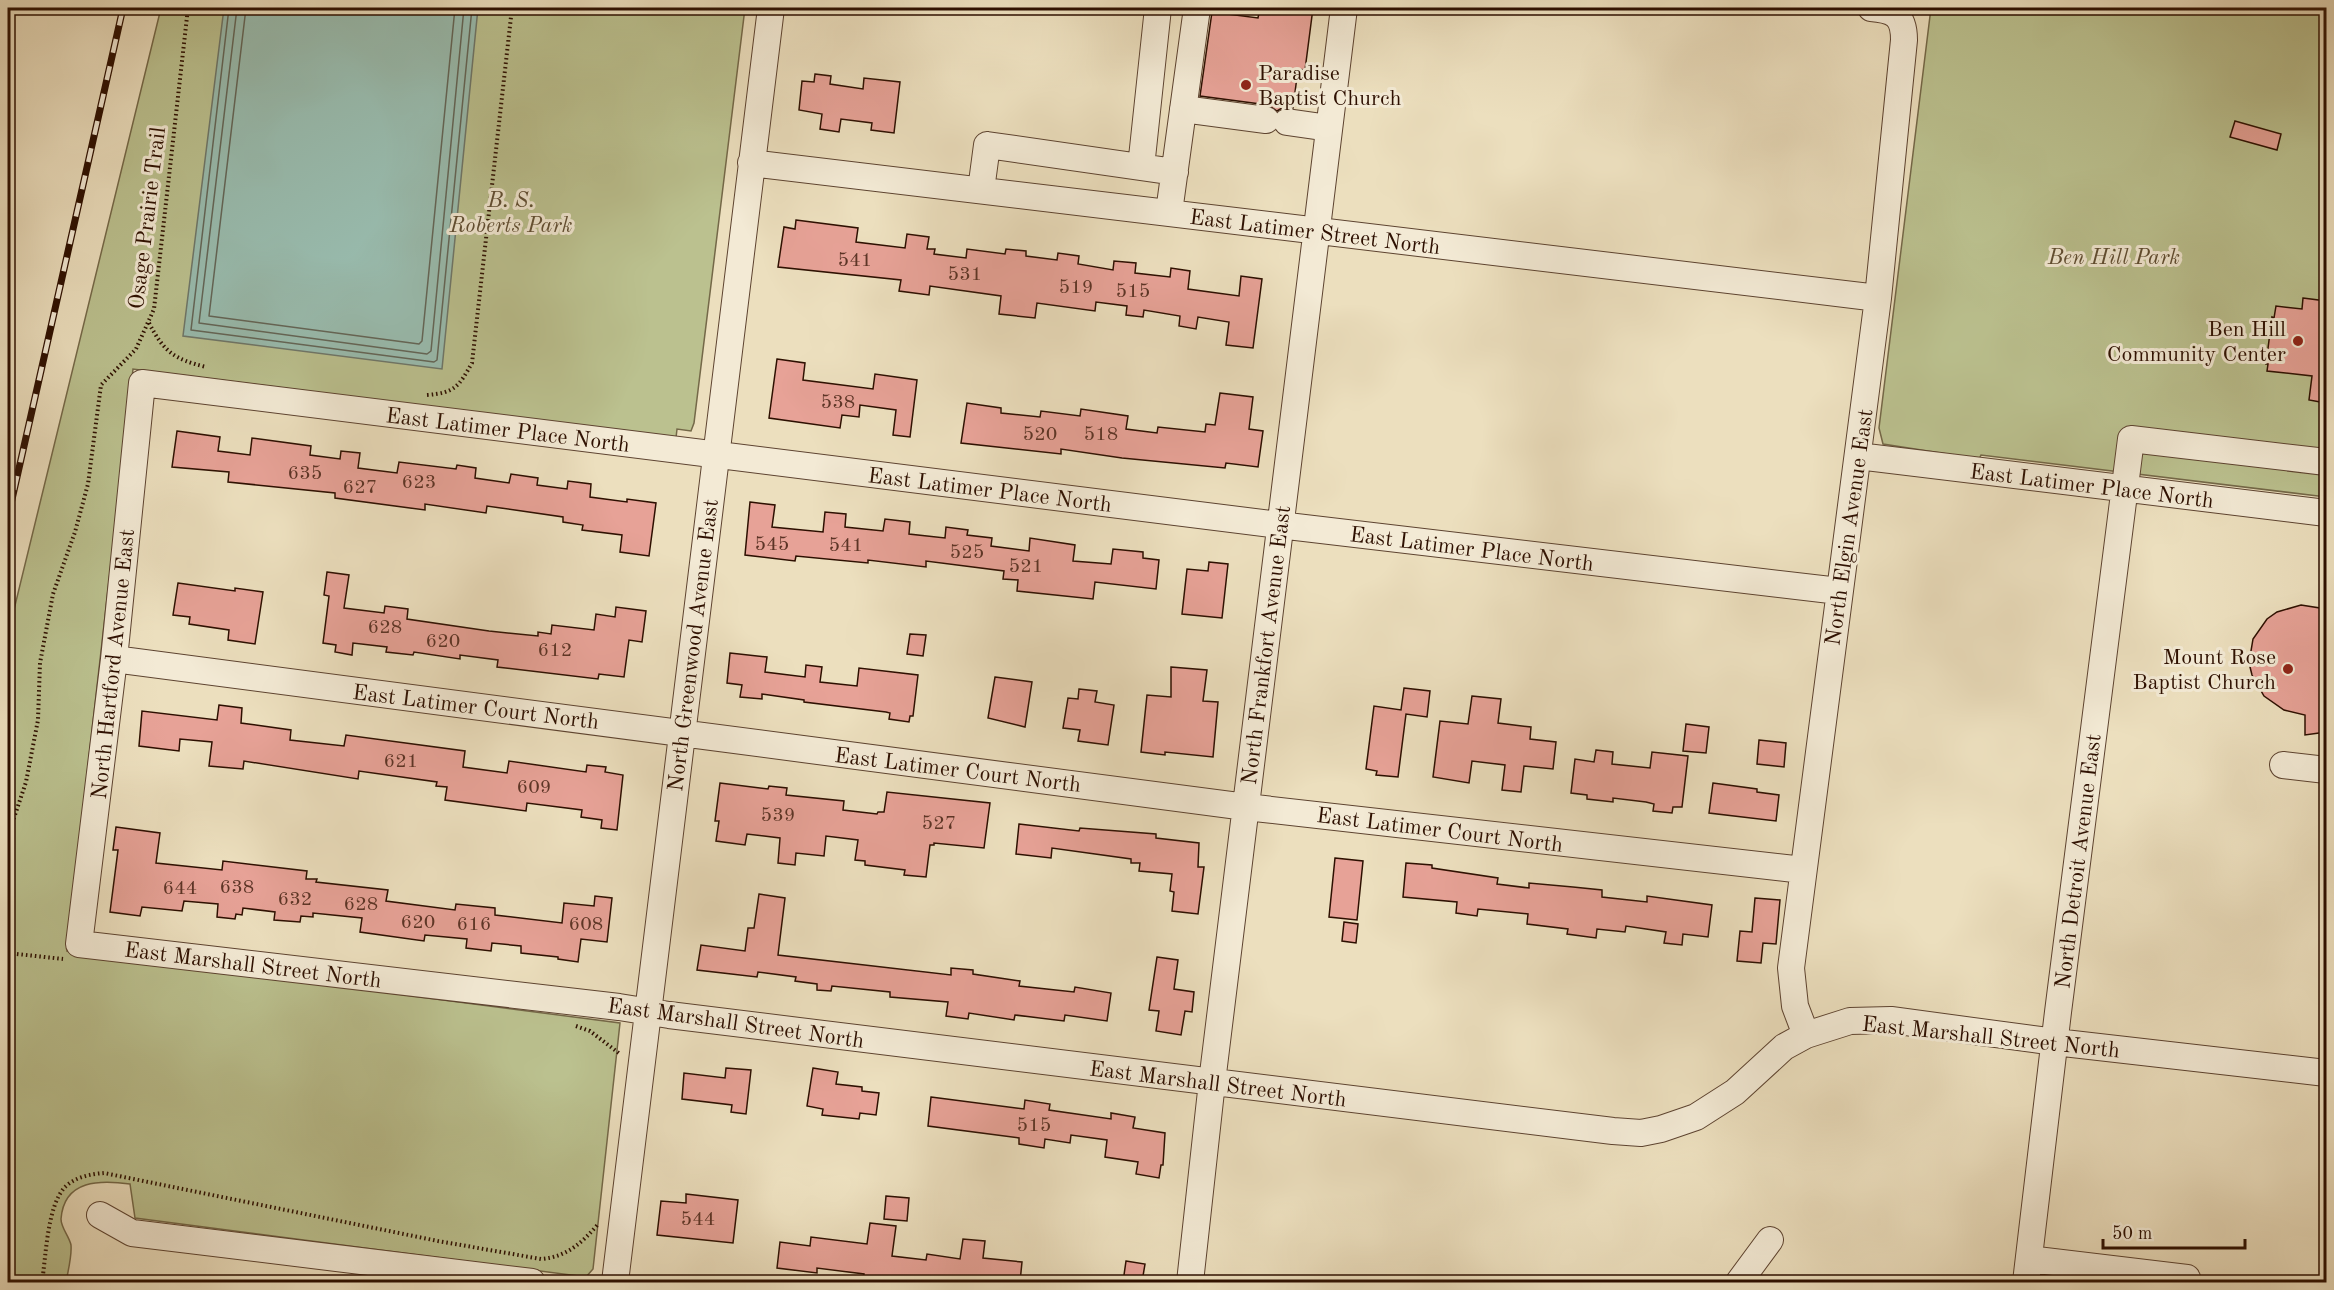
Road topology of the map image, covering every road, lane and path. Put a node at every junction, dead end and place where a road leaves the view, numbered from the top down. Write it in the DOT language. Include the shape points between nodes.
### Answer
graph roads {
  1 [pos="188,8"];
  2 [pos="512,8"];
  3 [pos="771,8"];
  4 [pos="1158,8"];
  5 [pos="1197,8"];
  6 [pos="1344,8"];
  7 [pos="1871,8"];
  8 [pos="1184,109"];
  9 [pos="1329,128"];
  10 [pos="751,164"];
  11 [pos="1141,167"];
  12 [pos="1175,172"];
  13 [pos="981,190"];
  14 [pos="1170,212"];
  15 [pos="1316,232"];
  16 [pos="1878,298"];
  17 [pos="148,322"];
  18 [pos="216,368"];
  19 [pos="142,383"];
  20 [pos="424,396"];
  21 [pos="715,455"];
  22 [pos="1858,456"];
  23 [pos="2326,462"];
  24 [pos="2125,489"];
  25 [pos="2326,513"];
  26 [pos="1279,525"];
  27 [pos="1839,591"];
  28 [pos="114,659"];
  29 [pos="682,732"];
  30 [pos="2283,765"];
  31 [pos="2326,770"];
  32 [pos="1246,807"];
  33 [pos="8,836"];
  34 [pos="1803,870"];
  35 [pos="79,944"];
  36 [pos="648,1011"];
  37 [pos="1806,1035"];
  38 [pos="2055,1042"];
  39 [pos="2326,1073"];
  40 [pos="1212,1083"];
  41 [pos="100,1215"];
  42 [pos="599,1223"];
  43 [pos="1770,1240"];
  44 [pos="2027,1271"];
  45 [pos="2187,1278"];
  46 [pos="42,1282"];
  47 [pos="532,1282"];
  48 [pos="615,1282"];
  49 [pos="1190,1282"];
  50 [pos="1739,1282"];
  1 -- 17 [label="path, Osage Prairie Trail" via="154,309"];
  2 -- 20 [label="path" via="472,363 460,384 442,394"];
  3 -- 10 [label="street, North Greenwood Avenue East"];
  4 -- 11 [label="street"];
  5 -- 8 [label="street"];
  6 -- 9 [label="street, North Frankfort Avenue East"];
  7 -- 16 [label="street, North Elgin Avenue East" via="1885,9 1899,18 1904,28"];
  8 -- 9 [label="street"];
  8 -- 12 [label="street"];
  9 -- 15 [label="street, North Frankfort Avenue East"];
  10 -- 13 [label="street, East Latimer Street North"];
  10 -- 21 [label="street, North Greenwood Avenue East"];
  11 -- 12 [label="street"];
  11 -- 13 [label="street" via="987,145"];
  12 -- 14 [label="street"];
  13 -- 14 [label="street, East Latimer Street North"];
  14 -- 15 [label="street, East Latimer Street North"];
  15 -- 16 [label="street, East Latimer Street North"];
  15 -- 26 [label="street, North Frankfort Avenue East"];
  16 -- 22 [label="street, North Elgin Avenue East"];
  17 -- 18 [label="path" via="159,343 176,357"];
  17 -- 33 [label="path, Osage Prairie Trail" via="136,349 101,385 88,484 53,594 40,663 38,720 26,782"];
  19 -- 21 [label="street, East Latimer Place North"];
  19 -- 28 [label="street, North Hartford Avenue East"];
  21 -- 26 [label="street, East Latimer Place North"];
  21 -- 29 [label="street, North Greenwood Avenue East"];
  22 -- 24 [label="street, East Latimer Place North"];
  22 -- 27 [label="street, North Elgin Avenue East"];
  23 -- 24 [label="street, North Detroit Avenue East" via="2131,439"];
  24 -- 25 [label="street, East Latimer Place North"];
  24 -- 38 [label="street, North Detroit Avenue East"];
  26 -- 27 [label="street, East Latimer Place North"];
  26 -- 32 [label="street, North Frankfort Avenue East"];
  27 -- 34 [label="street, North Elgin Avenue East"];
  28 -- 29 [label="street, East Latimer Court North"];
  28 -- 35 [label="street, North Hartford Avenue East"];
  29 -- 32 [label="street, East Latimer Court North"];
  29 -- 36 [label="street, North Greenwood Avenue East"];
  30 -- 31 [label="street"];
  32 -- 34 [label="street, East Latimer Court North"];
  32 -- 40 [label="street, North Frankfort Avenue East"];
  34 -- 37 [label="street, North Elgin Avenue East" via="1791,969 1795,1006"];
  35 -- 36 [label="street, East Marshall Street North"];
  36 -- 40 [label="street, East Marshall Street North"];
  36 -- 48 [label="street, North Greenwood Avenue East"];
  37 -- 38 [label="street, East Marshall Street North" via="1850,1021 1871,1020"];
  37 -- 40 [label="street, East Marshall Street North" via="1784,1047 1714,1107 1681,1123 1641,1133"];
  38 -- 39 [label="street, East Marshall Street North"];
  38 -- 44 [label="street, North Detroit Avenue East"];
  40 -- 49 [label="street, North Frankfort Avenue East"];
  41 -- 47 [label="street" via="132,1233"];
  42 -- 46 [label="path" via="571,1250 555,1258 541,1259 104,1173 89,1174 65,1187 57,1201"];
  43 -- 50 [label="street"];
  44 -- 45 [label="street"];
}
